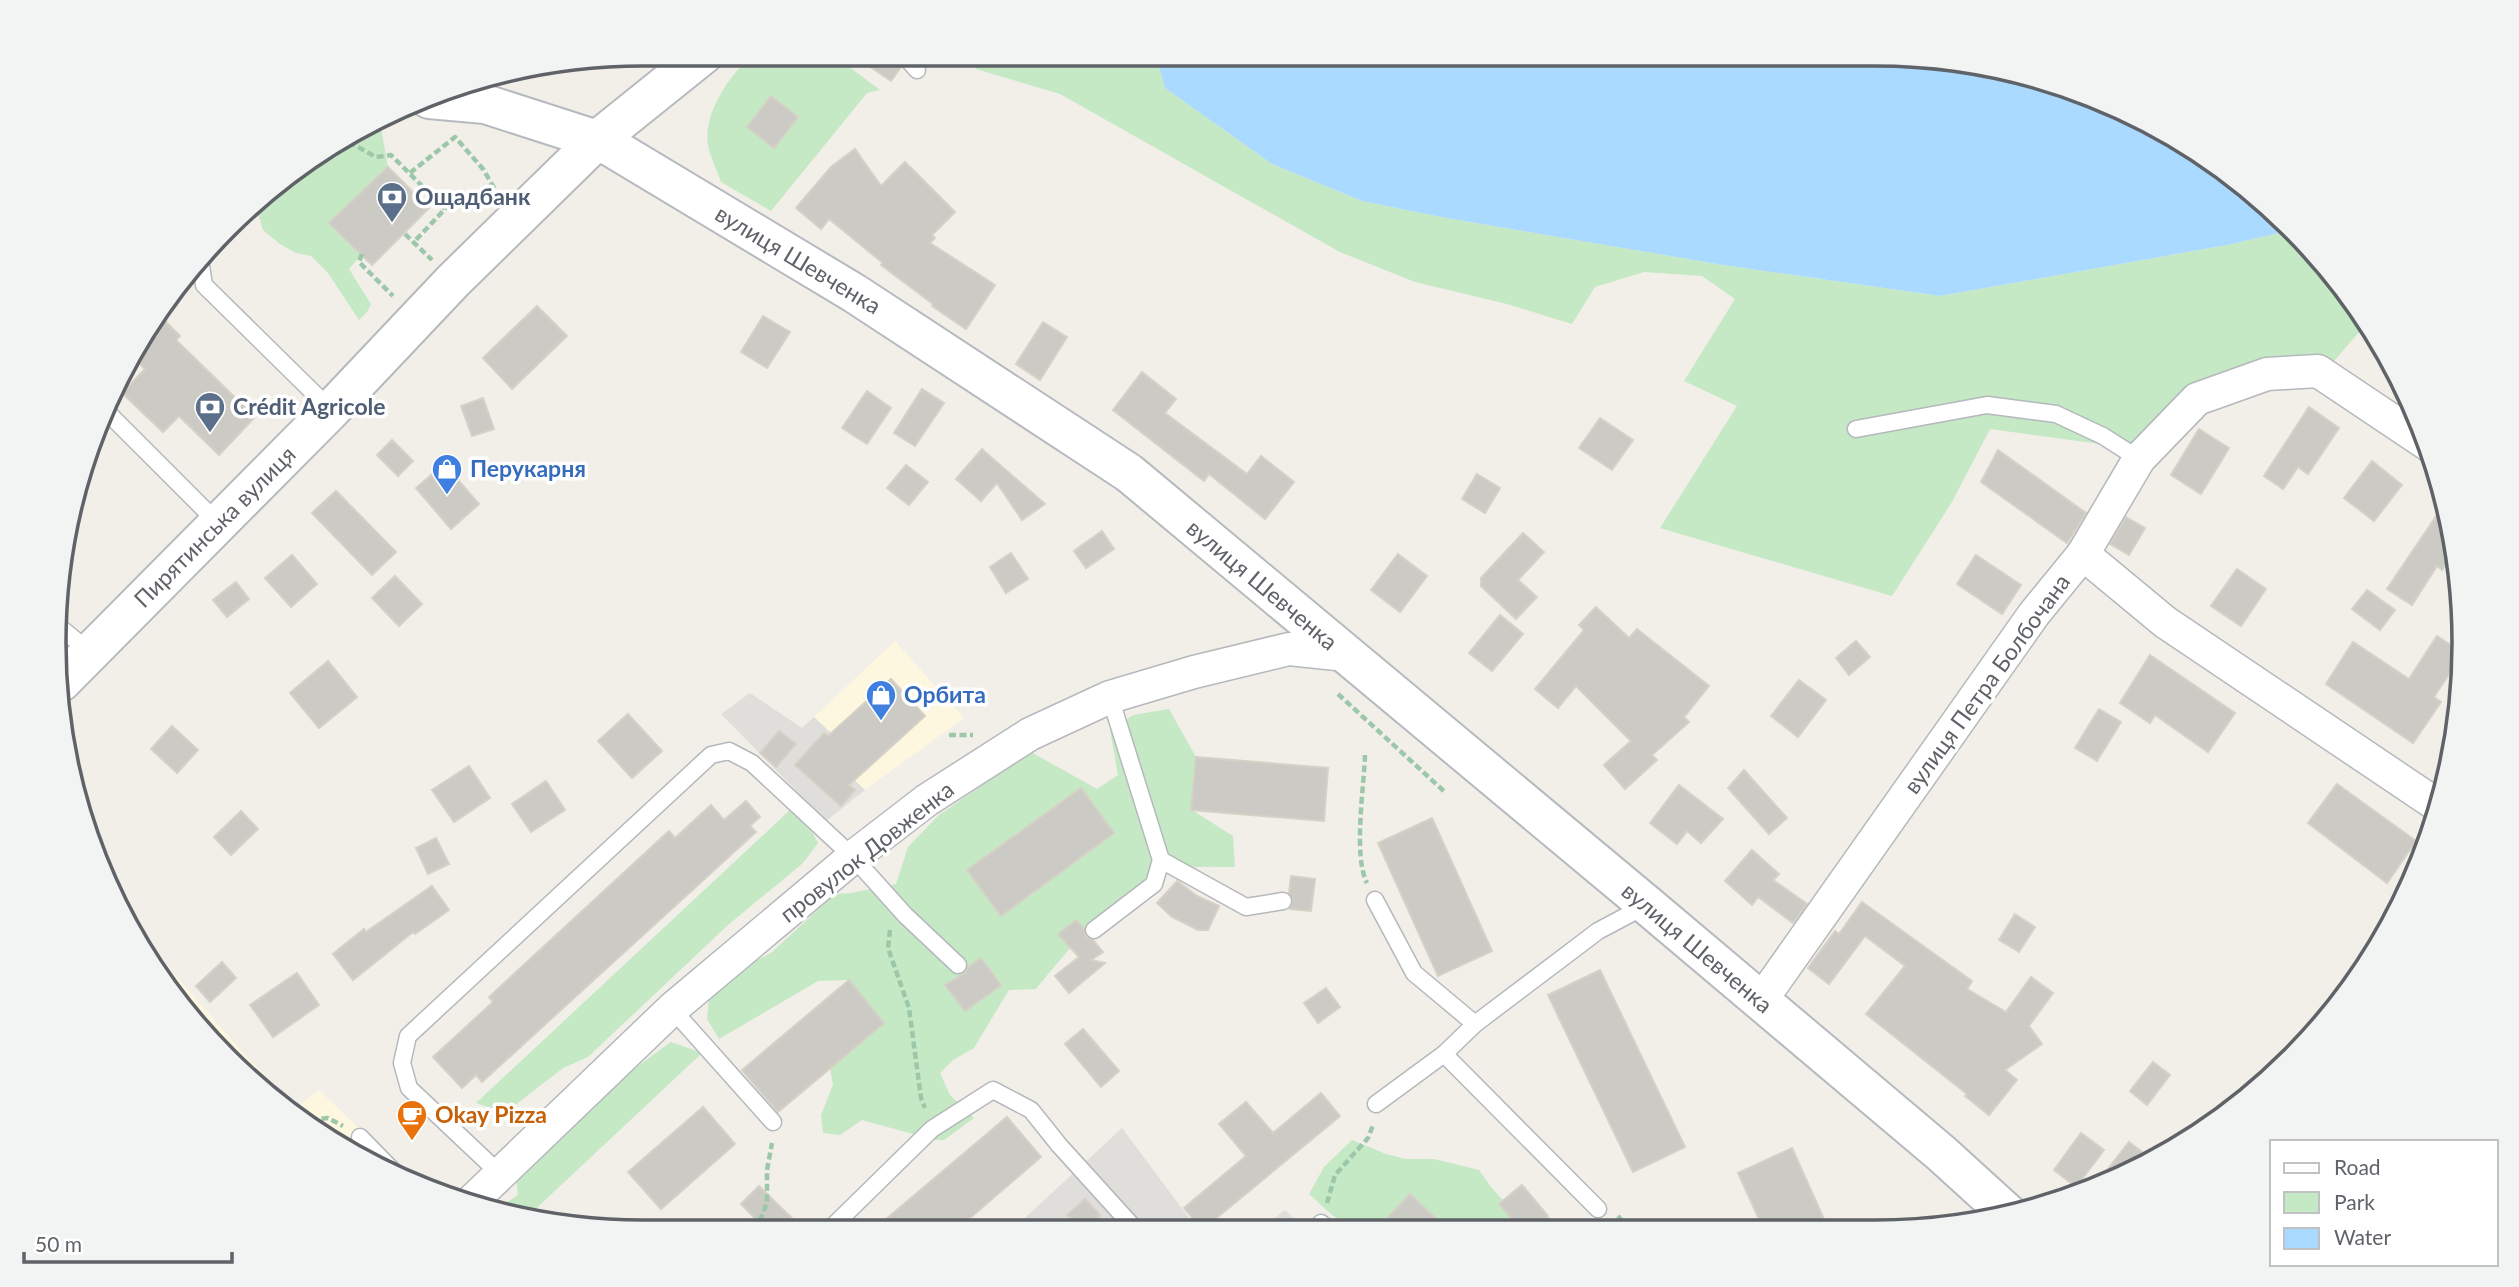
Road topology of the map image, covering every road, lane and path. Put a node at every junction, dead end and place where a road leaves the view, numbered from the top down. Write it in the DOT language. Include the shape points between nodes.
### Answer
graph roads {
  1 [pos="689,66"];
  2 [pos="914,66"];
  3 [pos="917,69"];
  4 [pos="448,101"];
  5 [pos="597,140"];
  6 [pos="354,145"];
  7 [pos="466,148"];
  8 [pos="410,173"];
  9 [pos="405,234"];
  10 [pos="413,243"];
  11 [pos="362,254"];
  12 [pos="440,267"];
  13 [pos="202,273"];
  14 [pos="395,298"];
  15 [pos="331,410"];
  16 [pos="112,418"];
  17 [pos="1856,429"];
  18 [pos="2413,435"];
  19 [pos="2139,459"];
  20 [pos="219,524"];
  21 [pos="2083,554"];
  22 [pos="76,641"];
  23 [pos="67,665"];
  24 [pos="1337,670"];
  25 [pos="1110,697"];
  26 [pos="1365,755"];
  27 [pos="1446,793"];
  28 [pos="2431,801"];
  29 [pos="853,857"];
  30 [pos="1161,860"];
  31 [pos="1375,900"];
  32 [pos="1283,901"];
  33 [pos="1647,905"];
  34 [pos="905,915"];
  35 [pos="1094,930"];
  36 [pos="958,965"];
  37 [pos="1760,1002"];
  38 [pos="672,1009"];
  39 [pos="1475,1024"];
  40 [pos="1444,1054"];
  41 [pos="1376,1104"];
  42 [pos="318,1119"];
  43 [pos="774,1122"];
  44 [pos="932,1129"];
  45 [pos="360,1137"];
  46 [pos="378,1156"];
  47 [pos="500,1174"];
  48 [pos="477,1196"];
  49 [pos="1998,1207"];
  50 [pos="1598,1209"];
  51 [pos="760,1220"];
  52 [pos="839,1220"];
  53 [pos="1127,1220"];
  54 [pos="1326,1220"];
  1 -- 5 [label="street, Пирятинська вулиця"];
  2 -- 3 [label="lane"];
  4 -- 5 [label="street, вулиця Шевченка" via="485,104"];
  5 -- 15 [label="street, Пирятинська вулиця" via="453,281"];
  5 -- 24 [label="street, вулиця Шевченка" via="854,293 1129,473"];
  6 -- 8 [label="path" via="376,157 391,155"];
  7 -- 8 [label="path" via="455,137"];
  8 -- 10 [label="path" via="445,209"];
  9 -- 10 [label="path"];
  10 -- 12 [label="path"];
  11 -- 14 [label="path" via="359,262"];
  13 -- 15 [label="lane" via="204,285"];
  15 -- 20 [label="street, Пирятинська вулиця"];
  16 -- 20 [label="lane"];
  17 -- 19 [label="lane" via="1987,405 2056,414"];
  18 -- 19 [label="street" via="2318,371 2267,374 2197,399"];
  19 -- 21 [label="street"];
  20 -- 22 [label="street, Пирятинська вулиця"];
  21 -- 28 [label="street, вулиця Петра Болбочана" via="2165,622"];
  21 -- 37 [label="street, вулиця Петра Болбочана" via="2034,614"];
  22 -- 23 [label="street, Пирятинська вулиця"];
  24 -- 25 [label="street, провулок Довженка" via="1289,649"];
  24 -- 27 [label="path"];
  24 -- 33 [label="street, вулиця Шевченка"];
  25 -- 29 [label="street, провулок Довженка" via="1030,734 927,800"];
  25 -- 30 [label="lane"];
  26 -- 31 [label="path" via="1362,874"];
  29 -- 34 [label="lane"];
  29 -- 38 [label="street, провулок Довженка"];
  29 -- 47 [label="lane" via="752,763 729,751 711,755 408,1036 402,1063 410,1088"];
  30 -- 32 [label="lane" via="1246,907"];
  30 -- 35 [label="lane" via="1154,884"];
  31 -- 39 [label="lane" via="1414,973"];
  33 -- 37 [label="street, вулиця Шевченка"];
  33 -- 39 [label="lane" via="1598,931"];
  34 -- 36 [label="lane"];
  34 -- 44 [label="path" via="888,931 888,948 909,1007 921,1098"];
  37 -- 49 [label="street, вулиця Шевченка"];
  38 -- 43 [label="lane"];
  38 -- 47 [label="street, провулок Довженка"];
  39 -- 40 [label="lane"];
  40 -- 41 [label="lane"];
  40 -- 50 [label="lane"];
  41 -- 54 [label="path" via="1378,1111 1368,1138 1335,1175"];
  42 -- 45 [label="path" via="328,1118"];
  43 -- 51 [label="path" via="767,1203"];
  44 -- 52 [label="lane"];
  44 -- 53 [label="lane" via="993,1090 1031,1110"];
  45 -- 46 [label="lane"];
  47 -- 48 [label="street, провулок Довженка"];
}
